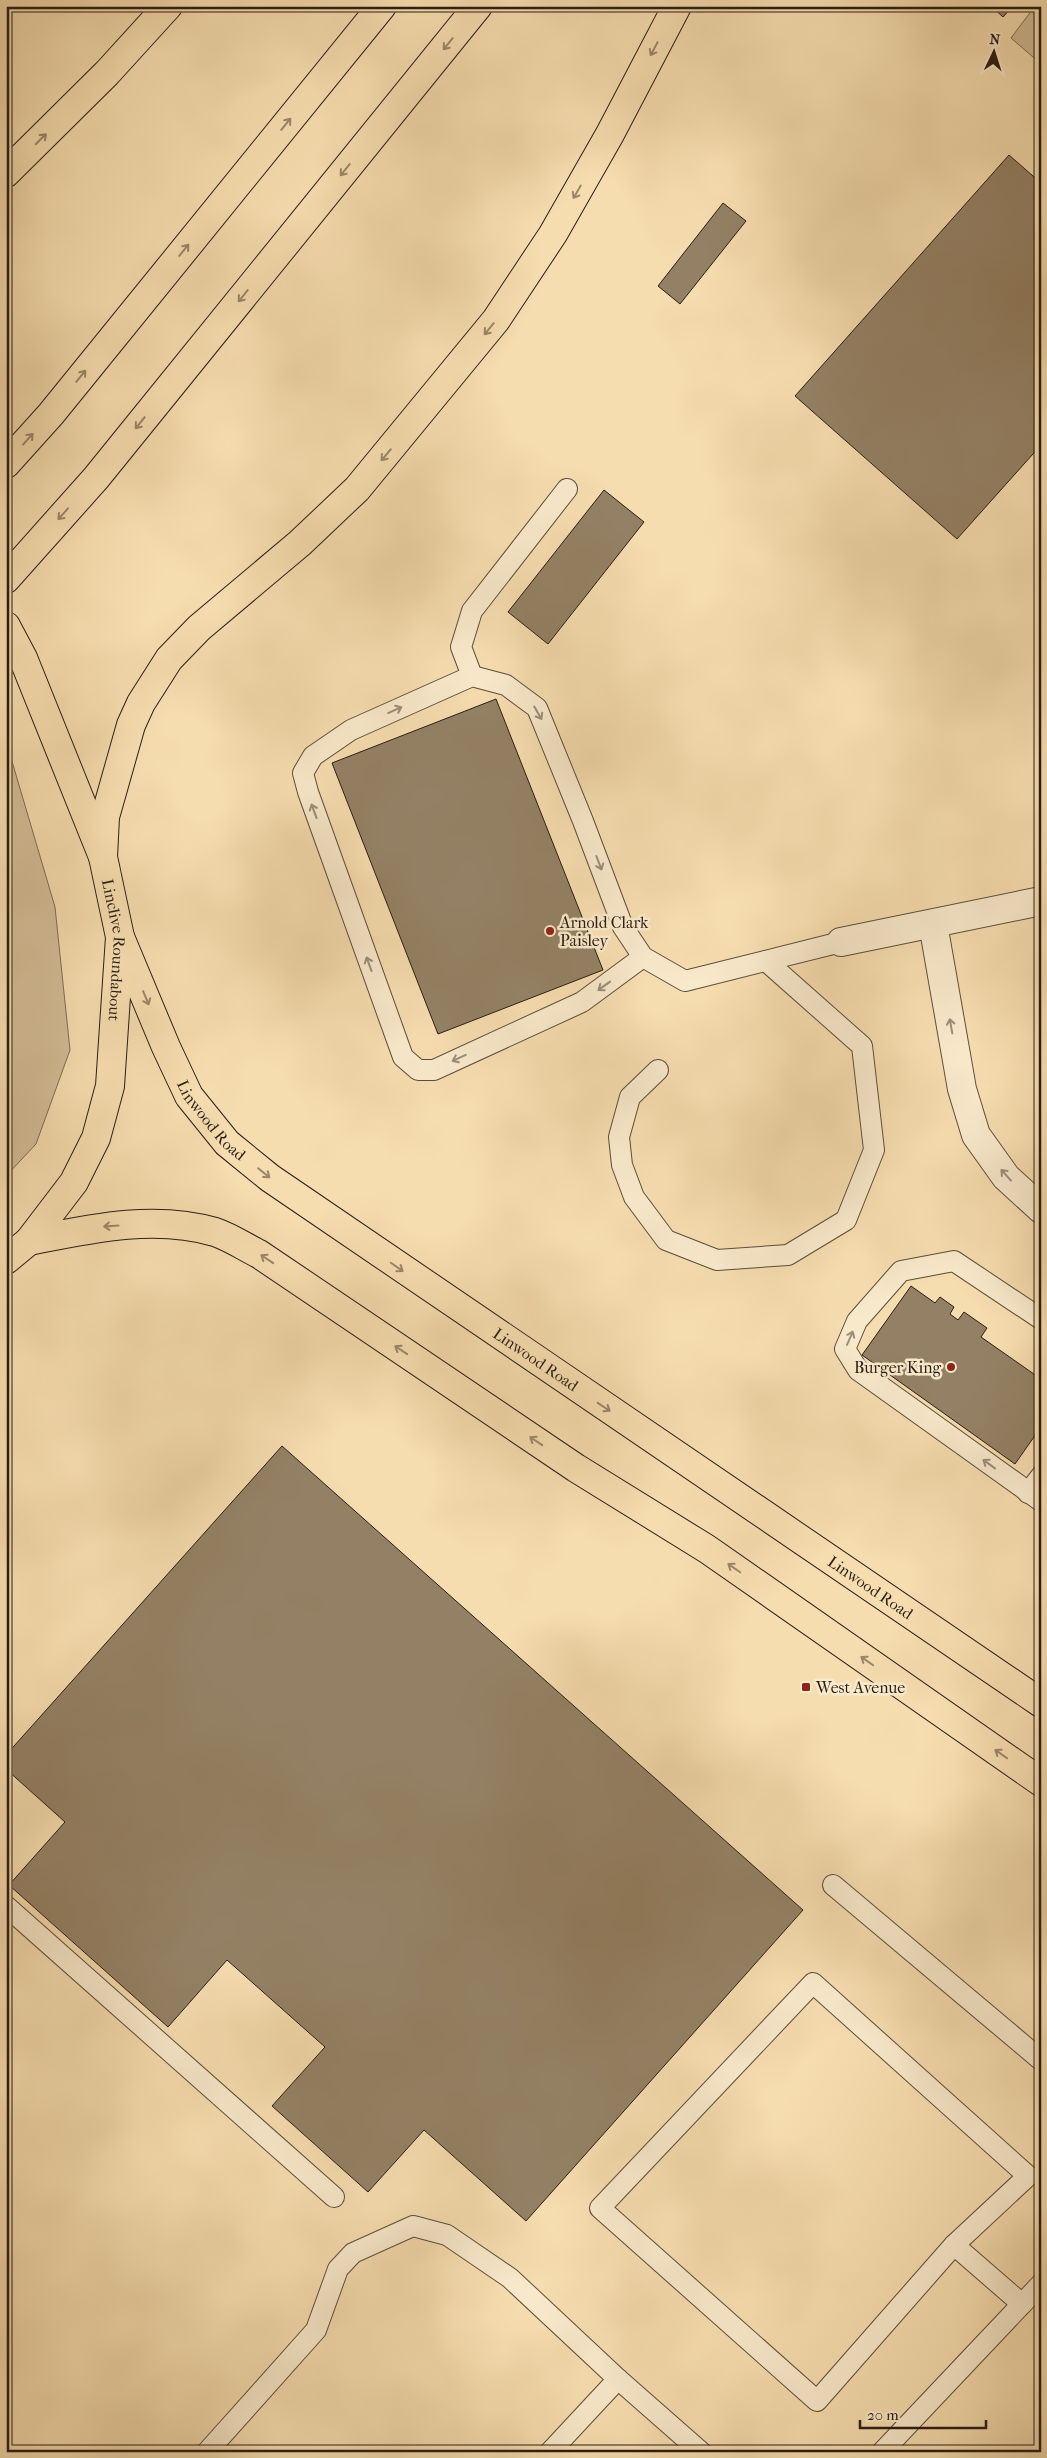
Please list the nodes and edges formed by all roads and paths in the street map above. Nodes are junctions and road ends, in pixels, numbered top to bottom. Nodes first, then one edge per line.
1 (168, 6) edge
2 (382, 6) edge
3 (478, 6) edge
4 (677, 6) edge
5 (6, 173) edge
6 (6, 464) edge
7 (567, 489) dead end
8 (6, 579) edge
9 (6, 626) edge
10 (472, 676) junction
11 (103, 857) junction
12 (1041, 901) edge
13 (933, 924) junction
14 (120, 937) junction
15 (841, 942) joint
16 (643, 957) junction
17 (766, 961) junction
18 (658, 1070) dead end
19 (1041, 1209) edge
20 (29, 1240) junction
21 (6, 1260) edge
22 (1041, 1319) edge
23 (1041, 1476) edge
24 (1034, 1497) edge
25 (1041, 1703) edge
26 (1041, 1782) edge
27 (833, 1886) dead end
28 (6, 1906) edge
29 (1041, 2060) edge
30 (334, 2197) dead end
31 (954, 2245) junction
32 (1041, 2284) edge
33 (1022, 2304) junction
34 (618, 2379) junction
35 (207, 2452) edge
36 (550, 2452) edge
37 (701, 2452) edge
38 (882, 2452) edge

5 -> 1 main road
6 -> 2 main road
3 -> 8 main road
4 -> 11 main road
7 - 10 lane
9 - 11 main road, Linclive Roundabout
10 -> 16 lane
16 -> 10 lane
11 - 14 main road, Linclive Roundabout
12 - 13 street
13 - 15 street
19 -> 13 street
14 - 20 main road, Linclive Roundabout
14 -> 25 main road, Linwood Road
15 - 17 lane
16 - 17 lane
17 - 18 lane
20 - 21 main road, Linclive Roundabout
26 -> 20 main road
24 -> 22 lane
23 - 24 lane
27 - 29 lane
28 - 30 lane
31 - 31 lane
31 - 33 lane
32 - 33 lane
33 - 38 lane
34 - 35 lane
34 - 36 lane
34 - 37 lane

